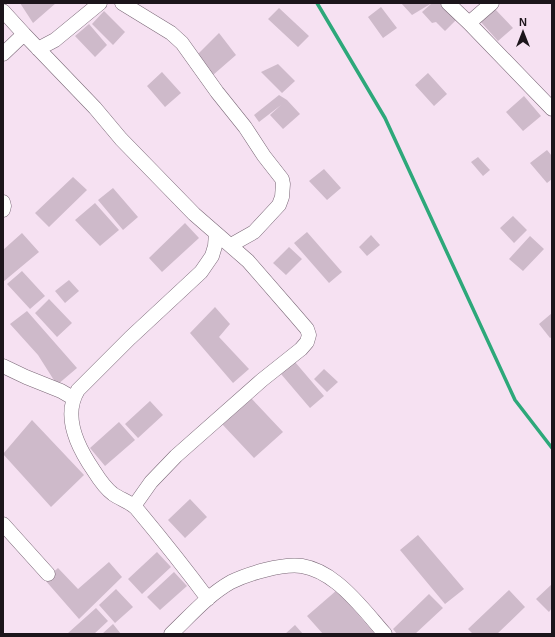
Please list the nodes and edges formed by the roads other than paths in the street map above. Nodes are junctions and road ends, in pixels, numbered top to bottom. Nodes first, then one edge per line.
1 (100, 3) edge
2 (122, 3) edge
3 (448, 3) edge
4 (492, 3) edge
5 (3, 10) edge
6 (469, 23) junction
7 (24, 34) junction
8 (38, 49) junction
9 (3, 54) edge
10 (552, 110) edge
11 (3, 202) edge
12 (3, 210) edge
13 (216, 233) junction
14 (231, 246) junction
15 (3, 366) edge
16 (73, 398) junction
17 (134, 506) junction
18 (3, 524) edge
19 (48, 574) dead end
20 (208, 599) junction
21 (171, 634) edge
22 (385, 634) edge

1 - 8 street
2 - 14 street
3 - 6 street
4 - 6 street
5 - 7 street
6 - 10 street
7 - 8 street
7 - 9 street
8 - 13 street
11 - 12 street
13 - 14 street
13 - 16 street
14 - 17 street
15 - 16 street
16 - 17 street
17 - 20 street
18 - 19 street
20 - 21 street
20 - 22 street

